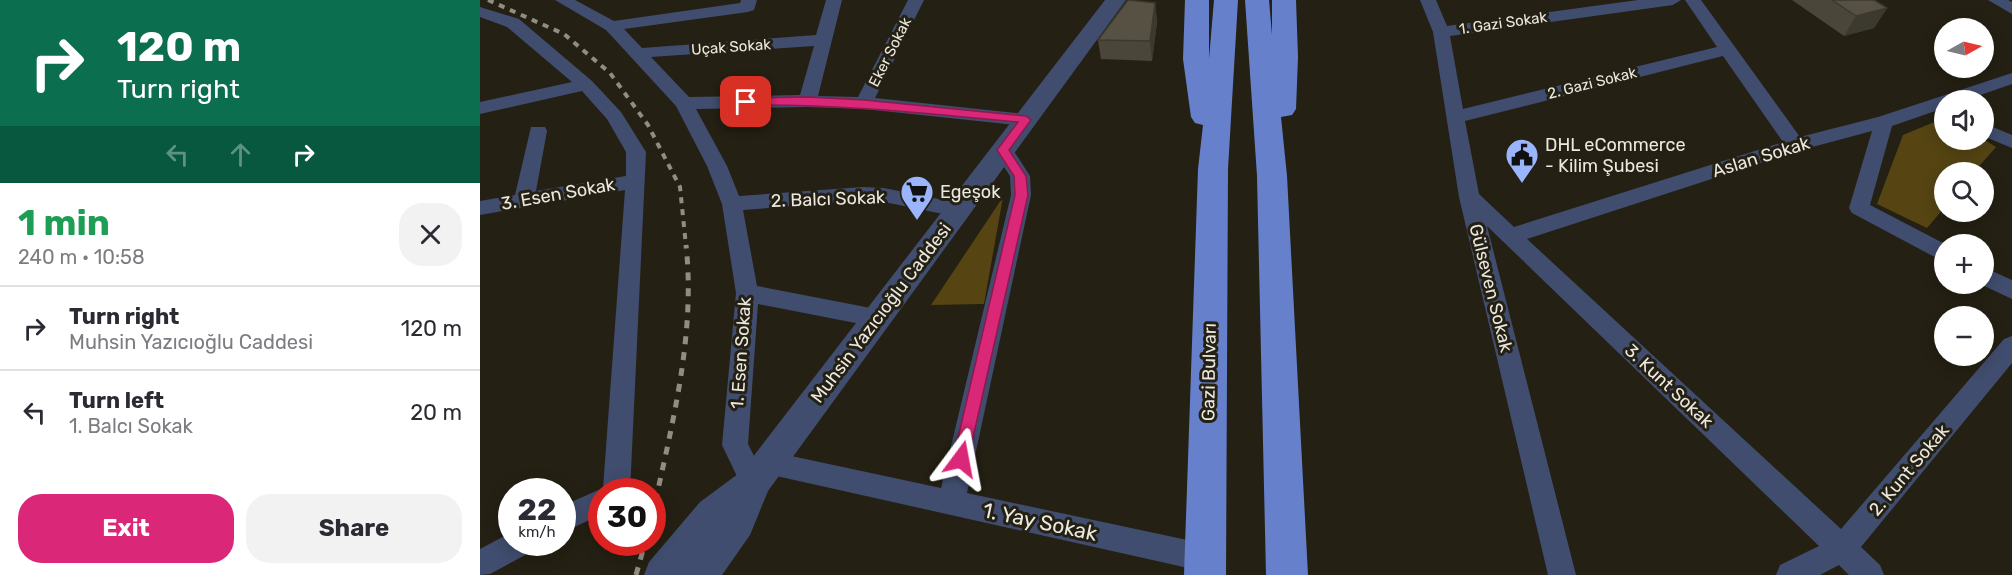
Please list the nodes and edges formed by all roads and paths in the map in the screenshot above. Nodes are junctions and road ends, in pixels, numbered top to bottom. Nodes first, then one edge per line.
1 (563, 0) edge
2 (749, 0) edge
3 (834, 0) edge
4 (916, 0) edge
5 (1116, 0) edge
6 (1197, 0) edge
7 (1226, 0) edge
8 (1284, 0) edge
9 (1428, 0) edge
10 (1673, 0) edge
11 (1693, 0) edge
12 (1996, 0) edge
13 (2012, 9) edge
14 (480, 12) edge
15 (1258, 14) edge
16 (612, 26) junction
17 (1441, 32) junction
18 (823, 40) junction
19 (1729, 49) junction
20 (640, 53) junction
21 (2012, 78) edge
22 (586, 85) junction
23 (1981, 90) edge
24 (808, 101) junction
25 (684, 103) junction
26 (864, 103) junction
27 (480, 108) edge
28 (1934, 108) edge
29 (1456, 117) junction
30 (1026, 120) junction
31 (1884, 122) junction
32 (538, 131) dead end
33 (1994, 134) edge
34 (2012, 142) edge
35 (1795, 145) junction
36 (1003, 150) junction
37 (1213, 169) junction
38 (1272, 176) junction
39 (636, 181) junction
40 (1469, 197) junction
41 (524, 200) junction
42 (732, 204) junction
43 (480, 208) edge
44 (958, 210) junction
45 (1511, 236) junction
46 (1934, 249) edge
47 (1994, 280) edge
48 (2012, 290) edge
49 (747, 293) junction
50 (876, 318) junction
51 (2012, 346) edge
52 (761, 472) junction
53 (617, 478) edge
54 (951, 503) junction
55 (1842, 549) junction
56 (498, 554) edge
57 (480, 564) edge
58 (1205, 566) edge
59 (662, 575) edge
60 (700, 575) edge
61 (1287, 575) edge
62 (1562, 575) edge
63 (1790, 575) edge
64 (1870, 575) edge

1 - 16 street, 1. Esen Sokak
2 - 16 street
3 - 18 street
4 - 26 street, Eker Sokak
5 - 30 street, Muhsin Yazıcıoğlu Caddesi
6 - 37 highway, Gazi Bulvarı
7 - 37 highway, Gazi Bulvarı
8 - 38 highway
9 - 17 street, Gülseven Sokak
10 - 17 street, 1. Gazi Sokak
11 - 19 street
12 - 13 street
14 - 22 street
15 - 38 highway
16 - 20 street, 1. Esen Sokak
17 - 29 street, Gülseven Sokak
18 - 20 street, Uçak Sokak
18 - 24 street
19 - 29 street, 2. Gazi Sokak
19 - 35 street
20 - 25 street, 1. Esen Sokak
21 - 23 street, Aslan Sokak
22 - 27 street
22 - 39 street
24 - 25 street
24 - 26 street
25 - 42 street, 1. Esen Sokak
26 - 30 street
28 - 31 street, Aslan Sokak
29 - 40 street, Gülseven Sokak
30 - 36 street, Muhsin Yazıcıoğlu Caddesi
31 - 35 street, Aslan Sokak
31 - 46 street
32 - 41 street
33 - 34 street
35 - 45 street, Aslan Sokak
36 - 44 street, Muhsin Yazıcıoğlu Caddesi
36 - 54 street
37 - 58 highway, Gazi Bulvarı
38 - 61 highway
39 - 41 street, 3. Esen Sokak
39 - 53 street
40 - 45 street, 3. Kunt Sokak
40 - 62 street, Gülseven Sokak
41 - 43 street, 3. Esen Sokak
42 - 44 street, 2. Balcı Sokak
42 - 49 street, 1. Esen Sokak
44 - 50 street, Muhsin Yazıcıoğlu Caddesi
45 - 55 street, 3. Kunt Sokak
47 - 48 street
49 - 50 street
49 - 52 street, 1. Esen Sokak
50 - 52 street, Muhsin Yazıcıoğlu Caddesi
51 - 55 street, 2. Kunt Sokak
52 - 54 street, 1. Yay Sokak
52 - 59 street, Muhsin Yazıcıoğlu Caddesi
52 - 60 street, Muhsin Yazıcıoğlu Caddesi
54 - 58 street, 1. Yay Sokak
55 - 63 street, 2. Kunt Sokak
55 - 64 street, 3. Kunt Sokak
56 - 57 street

